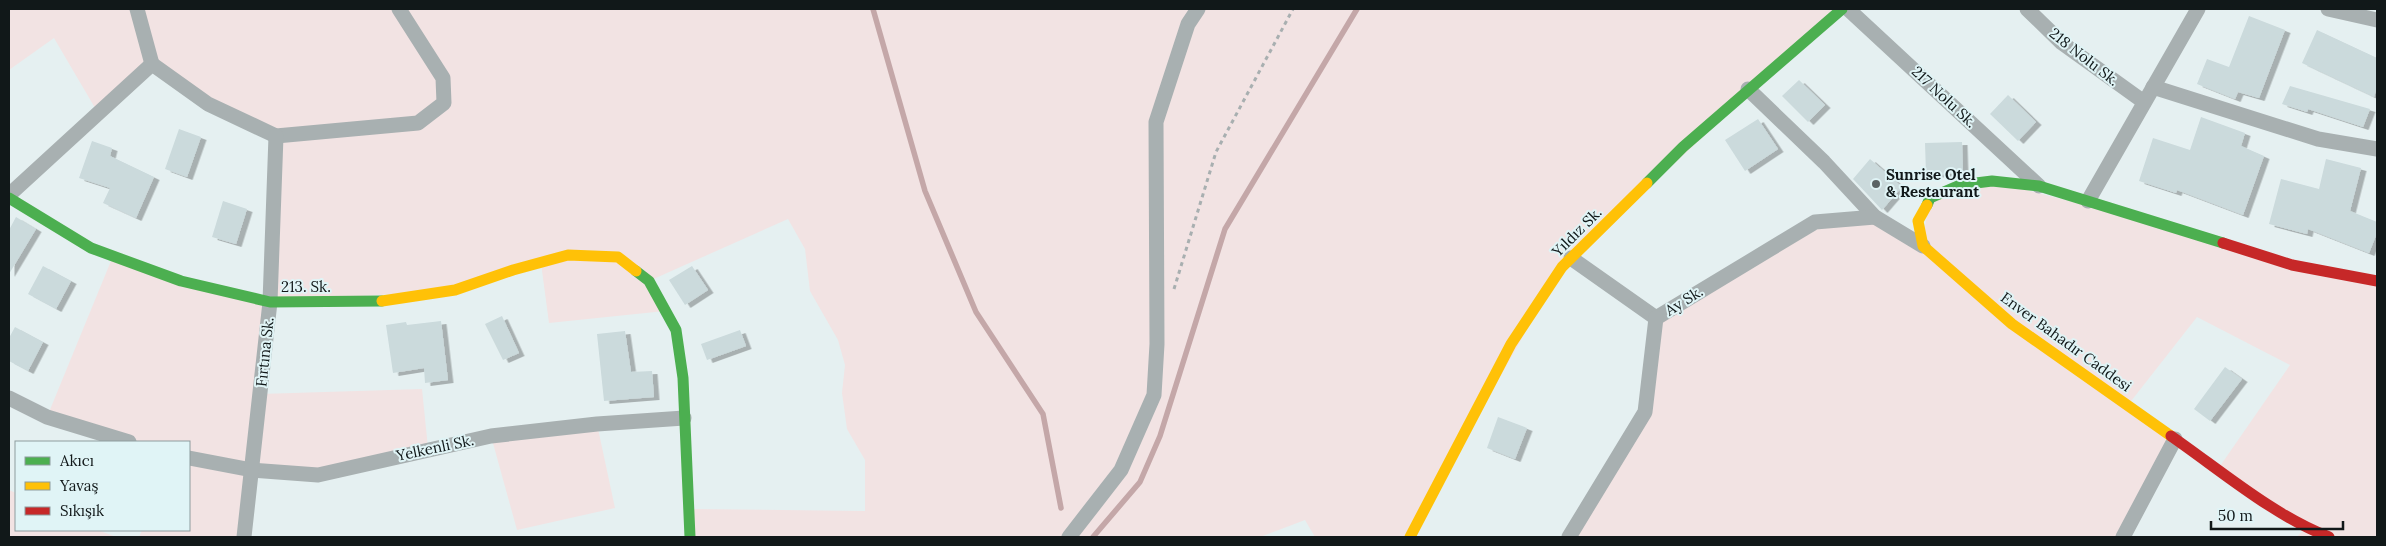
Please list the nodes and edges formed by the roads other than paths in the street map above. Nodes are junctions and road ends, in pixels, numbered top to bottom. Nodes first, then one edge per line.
1 (137, 9) edge
2 (400, 9) edge
3 (1198, 9) edge
4 (1842, 9) edge
5 (1848, 9) edge
6 (2027, 9) edge
7 (2198, 9) edge
8 (2328, 9) edge
9 (2377, 20) edge
10 (152, 64) junction
11 (2153, 87) junction
12 (1748, 89) junction
13 (2144, 102) junction
14 (276, 136) junction
15 (2377, 149) edge
16 (2039, 186) junction
17 (9, 196) edge
18 (2088, 201) junction
19 (1875, 217) junction
20 (1923, 246) junction
21 (1571, 258) junction
22 (2377, 281) edge
23 (270, 302) junction
24 (1656, 318) junction
25 (9, 398) edge
26 (684, 418) junction
27 (2175, 439) junction
28 (126, 441) edge
29 (190, 458) edge
30 (252, 470) junction
31 (2301, 533) edge
32 (244, 537) edge
33 (690, 537) edge
34 (1069, 537) edge
35 (1410, 537) edge
36 (1569, 537) edge
37 (2122, 537) edge
38 (2329, 537) edge

1 - 10 street
2 - 14 street
3 - 34 street
4 - 12 street, Yıldız Sk.
5 - 16 street, 217 Nolu Sk.
6 - 13 street, 218 Nolu Sk.
7 - 11 street
8 - 9 street
10 - 14 street
10 - 17 street
11 - 13 street
11 - 15 street
12 - 19 street
12 - 21 street, Yıldız Sk.
13 - 18 street
14 - 23 street, Fırtına Sk.
16 - 18 street
16 - 20 street
17 - 23 street, 213. Sk.
18 - 22 street
19 - 20 street
19 - 24 street, Ay Sk.
20 - 27 street, Enver Bahadır Caddesi
21 - 24 street
21 - 35 street, Yıldız Sk.
23 - 26 street, 213. Sk.
23 - 30 street, Fırtına Sk.
24 - 36 street, Ay Sk.
25 - 28 street
26 - 30 street, Yelkenli Sk.
26 - 33 street
27 - 31 street, Enver Bahadır Caddesi
27 - 37 street
29 - 30 street, Yelkenli Sk.
30 - 32 street, Fırtına Sk.
31 - 38 street, Enver Bahadır Caddesi

